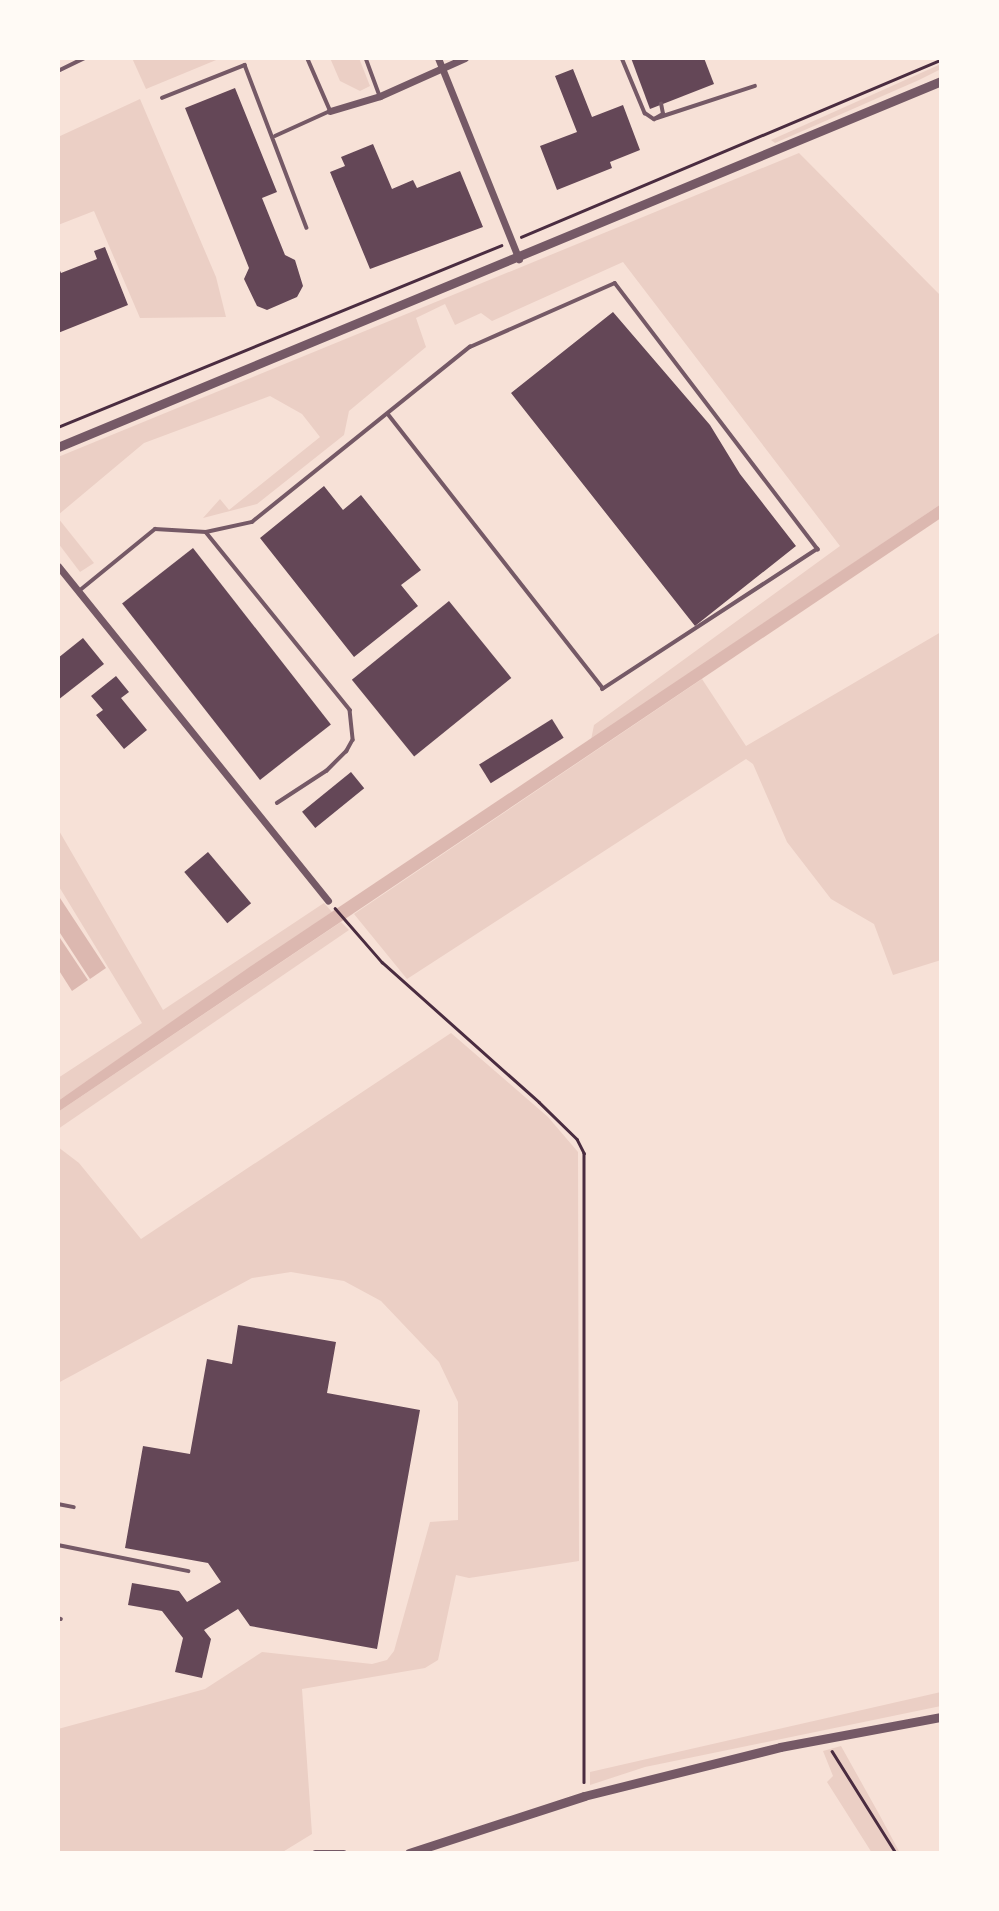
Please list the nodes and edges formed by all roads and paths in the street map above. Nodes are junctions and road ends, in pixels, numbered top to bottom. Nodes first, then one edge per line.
1 (85, 58) edge
2 (307, 58) edge
3 (366, 58) edge
4 (438, 58) edge
5 (466, 58) edge
6 (622, 58) edge
7 (941, 60) edge
8 (442, 67) junction
9 (58, 71) edge
10 (941, 82) edge
11 (755, 86) dead end
12 (380, 96) junction
13 (162, 98) dead end
14 (661, 104) dead end
15 (330, 111) junction
16 (654, 118) junction
17 (275, 136) junction
18 (307, 228) dead end
19 (525, 235) dead end
20 (496, 247) dead end
21 (519, 259) junction
22 (388, 415) junction
23 (58, 427) edge
24 (58, 447) edge
25 (206, 532) junction
26 (58, 566) edge
27 (79, 591) junction
28 (278, 803) dead end
29 (328, 901) joint
30 (58, 1504) edge
31 (74, 1507) dead end
32 (58, 1545) edge
33 (188, 1571) dead end
34 (941, 1717) edge
35 (824, 1740) junction
36 (584, 1796) junction
37 (434, 1845) junction
38 (314, 1853) edge
39 (343, 1853) edge
40 (410, 1853) edge
41 (425, 1853) edge
42 (895, 1853) edge

1 - 9 lane
2 - 15 lane
3 - 12 lane
4 - 8 street
5 - 8 street
6 - 16 lane
7 - 19 path
8 - 12 street
8 - 21 street
10 - 21 street
11 - 16 lane
12 - 15 street
13 - 17 lane
14 - 16 lane
15 - 17 lane
17 - 18 lane
20 - 23 path
21 - 24 street
22 - 22 lane
22 - 25 lane
25 - 27 lane
25 - 28 lane
26 - 27 street
27 - 29 street
29 - 36 path
30 - 31 lane
32 - 33 lane
34 - 35 street
35 - 36 street
35 - 42 path
36 - 37 street
37 - 40 street
37 - 41 street
38 - 39 street

